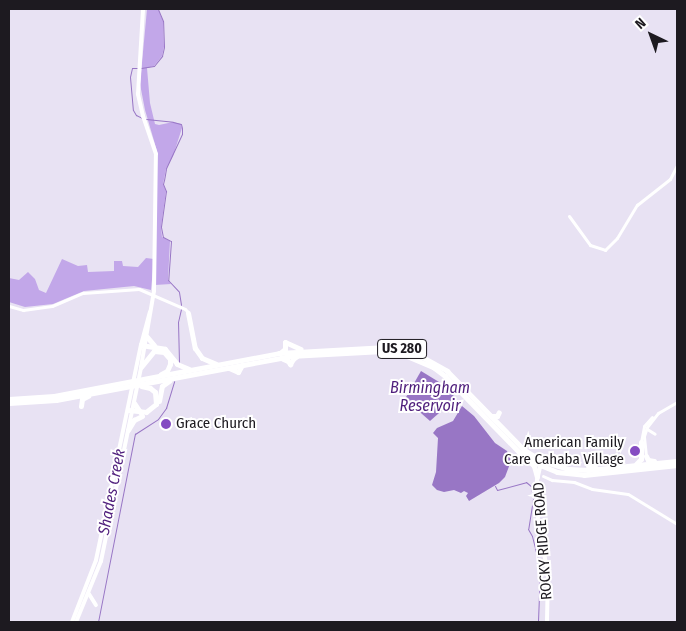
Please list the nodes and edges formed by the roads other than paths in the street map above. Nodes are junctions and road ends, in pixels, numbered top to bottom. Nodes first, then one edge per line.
1 (143, 9) edge
2 (677, 165) edge
3 (569, 216) dead end
4 (147, 291) junction
5 (154, 294) junction
6 (152, 301) junction
7 (9, 306) edge
8 (150, 312) junction
9 (188, 313) joint
10 (147, 336) junction
11 (144, 345) junction
12 (156, 348) junction
13 (303, 350) junction
14 (289, 352) junction
15 (279, 353) junction
16 (250, 364) junction
17 (226, 366) junction
18 (142, 367) junction
19 (192, 370) junction
20 (180, 376) junction
21 (445, 376) junction
22 (154, 377) junction
23 (144, 383) junction
24 (125, 386) junction
25 (158, 392) junction
26 (97, 393) junction
27 (9, 399) edge
28 (65, 399) junction
29 (677, 402) edge
30 (9, 403) edge
31 (134, 403) junction
32 (672, 406) junction
33 (130, 412) junction
34 (141, 414) junction
35 (489, 416) junction
36 (647, 427) junction
37 (128, 430) junction
38 (655, 434) dead end
39 (635, 437) dead end
40 (508, 441) junction
41 (641, 442) junction
42 (517, 443) junction
43 (646, 456) junction
44 (677, 461) edge
45 (664, 462) junction
46 (541, 463) junction
47 (677, 465) edge
48 (631, 466) junction
49 (646, 466) junction
50 (550, 469) junction
51 (602, 469) junction
52 (579, 470) junction
53 (540, 476) junction
54 (677, 524) edge
55 (89, 594) junction
56 (82, 612) junction
57 (72, 622) edge
58 (76, 622) edge
59 (547, 622) edge

1 - 5 main road
2 - 3 street
4 - 5 street
4 - 6 street
4 - 7 street
5 - 6 main road
5 - 9 street
6 - 8 main road
8 - 10 main road
8 - 11 main road
9 - 17 highway
10 - 11 main road
10 - 12 highway
11 - 12 highway
11 - 18 main road
11 - 33 main road
12 - 18 highway
12 - 19 highway
12 - 22 highway
13 - 14 highway, US 280
13 - 15 highway
13 - 35 highway, US 280
14 - 15 highway, US 280
14 - 16 highway
15 - 17 highway, US 280
16 - 17 highway, US 280
16 - 21 highway, US 280
17 - 19 highway, US 280
17 - 20 highway, US 280
18 - 31 main road
19 - 22 highway, US 280
20 - 23 highway, US 280
20 - 25 highway
21 - 35 highway
21 - 40 highway, US 280
22 - 23 highway, US 280
23 - 24 highway
23 - 24 highway, US 280
23 - 25 highway
24 - 26 highway
24 - 27 highway, US 280
25 - 34 highway
26 - 28 highway
26 - 28 highway
28 - 30 highway
29 - 32 street
31 - 33 main road
31 - 34 highway
32 - 36 street
32 - 41 street
33 - 34 highway
33 - 37 main road
33 - 57 main road
34 - 37 highway
35 - 42 highway, US 280
35 - 42 highway
36 - 38 street
36 - 43 street
37 - 55 main road
39 - 41 street
40 - 46 highway, US 280
40 - 53 highway
41 - 48 highway
41 - 49 street
42 - 46 highway, US 280
43 - 45 highway
43 - 49 street
44 - 45 highway, US 280
45 - 49 highway, US 280
46 - 50 highway, US 280
46 - 52 highway, US 280
46 - 53 main road, ROCKY RIDGE ROAD
47 - 49 highway, US 280
48 - 49 highway, US 280
48 - 51 highway, US 280
49 - 50 highway, US 280
50 - 53 highway
51 - 52 highway, US 280
51 - 52 highway
53 - 54 street
53 - 59 main road, ROCKY RIDGE ROAD
55 - 56 main road
55 - 56 main road
56 - 58 main road

